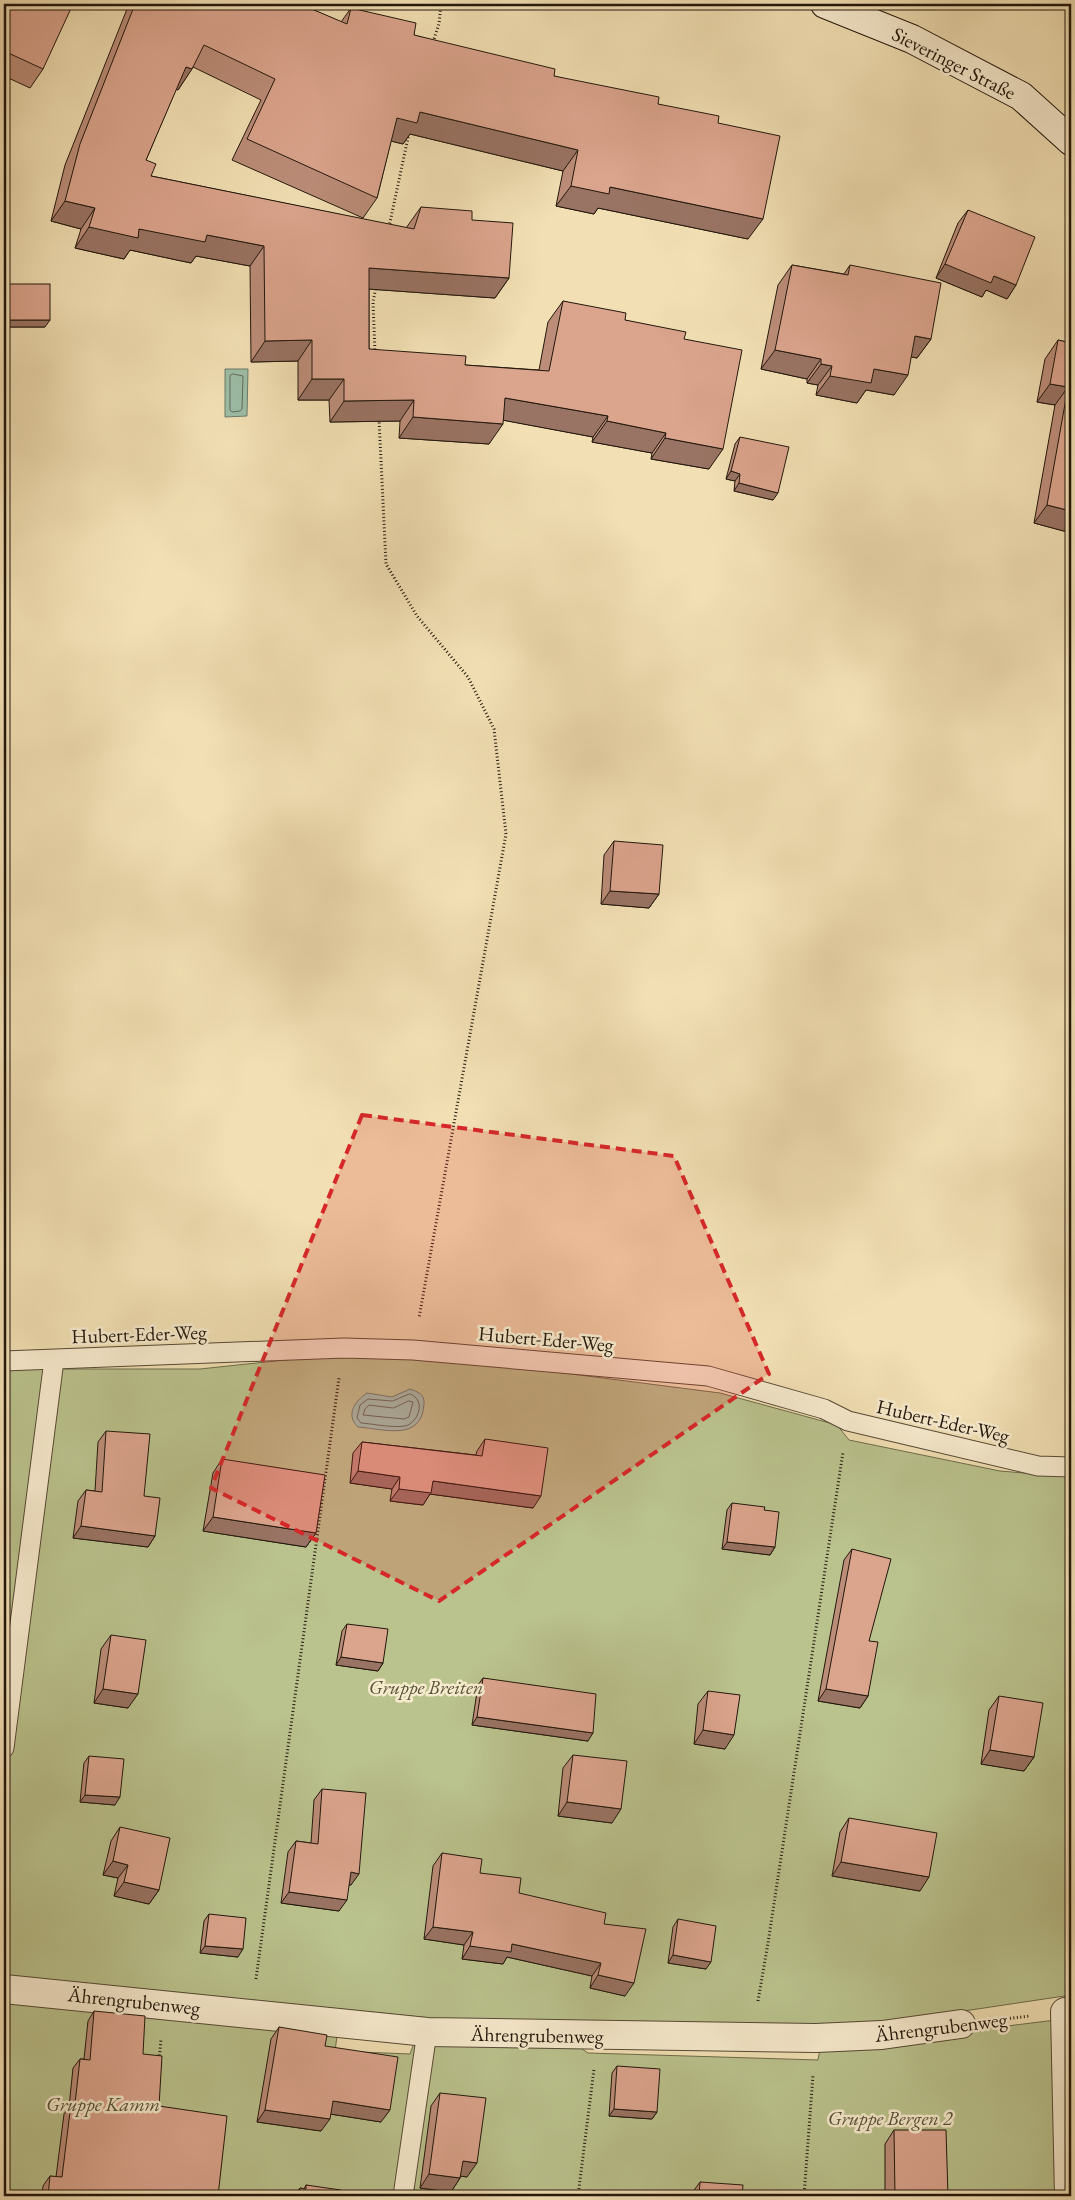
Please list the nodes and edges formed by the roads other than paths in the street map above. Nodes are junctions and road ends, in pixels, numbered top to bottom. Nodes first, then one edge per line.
1 (825, 4) edge
2 (1071, 141) edge
3 (54, 1360) junction
4 (4, 1362) edge
5 (1071, 1467) edge
6 (4, 1748) edge
7 (4, 1989) edge
8 (1064, 2012) road end
9 (961, 2024) road end
10 (427, 2032) junction
11 (403, 2196) edge
12 (1069, 2196) edge

1 - 2 street, Sieveringer Straße
3 - 4 lane, Hubert-Eder-Weg
3 - 5 lane, Hubert-Eder-Weg
3 - 6 lane
7 - 10 street, Ährengrubenweg
8 - 12 street
9 - 10 street, Ährengrubenweg
10 - 11 lane

